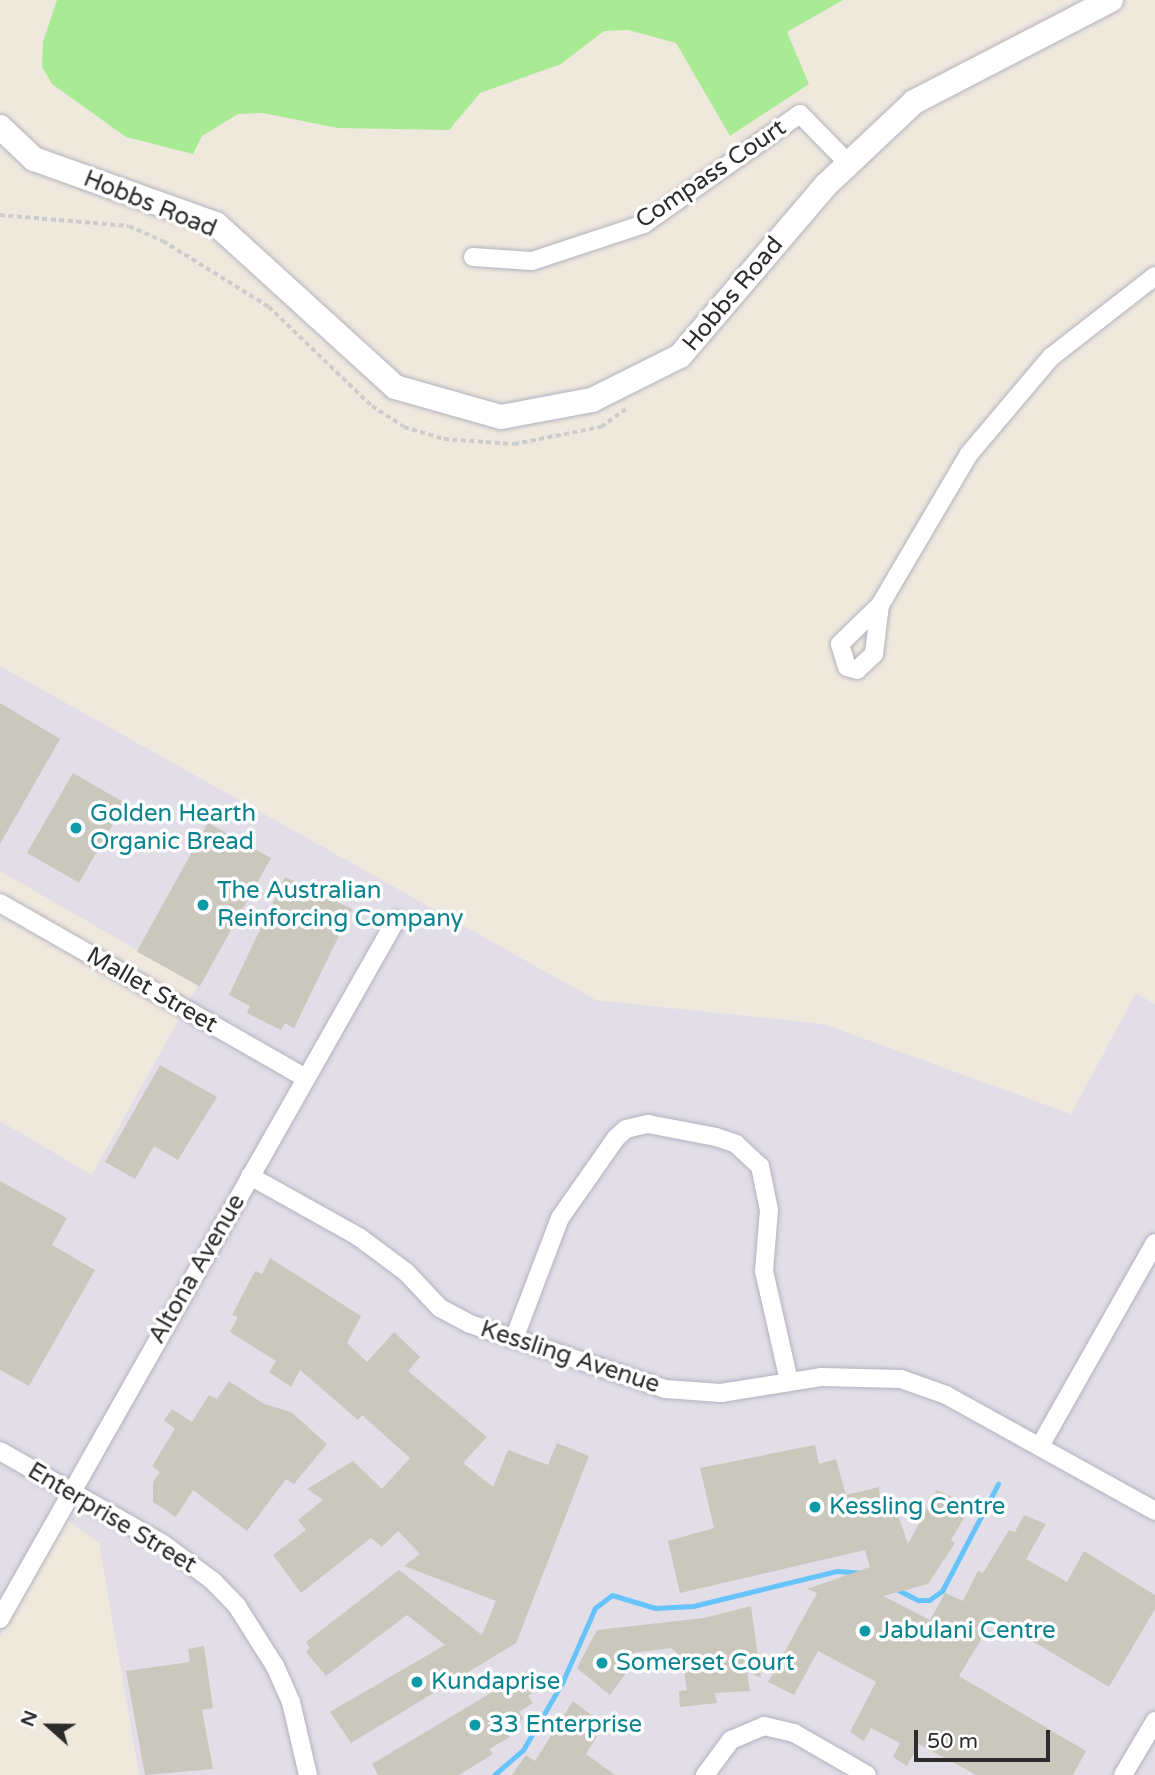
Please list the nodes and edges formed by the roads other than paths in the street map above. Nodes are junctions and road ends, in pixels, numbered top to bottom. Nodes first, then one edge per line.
1 (1111, 0) edge
2 (0, 127) edge
3 (848, 163) junction
4 (473, 257) dead end
5 (1155, 276) edge
6 (880, 605) dead end
7 (0, 903) edge
8 (396, 920) dead end
9 (304, 1076) junction
10 (250, 1175) junction
11 (1155, 1243) edge
12 (514, 1339) junction
13 (789, 1381) junction
14 (1040, 1446) junction
15 (0, 1451) edge
16 (70, 1490) junction
17 (1155, 1511) edge
18 (0, 1619) edge
19 (1155, 1721) edge
20 (309, 1775) edge
21 (705, 1775) edge
22 (867, 1775) edge
23 (1124, 1775) edge

1 - 3 street, Hobbs Road
2 - 3 street, Hobbs Road
3 - 4 street, Compass Court
5 - 6 street
7 - 9 street, Mallet Street
8 - 9 street, Altona Avenue
9 - 10 street, Altona Avenue
10 - 12 street, Kessling Avenue
10 - 16 street, Altona Avenue
11 - 14 street
12 - 13 street, Kessling Avenue
12 - 13 street
13 - 14 street, Kessling Avenue
14 - 17 street, Kessling Avenue
15 - 16 street, Enterprise Street
16 - 18 street, Altona Avenue
16 - 20 street, Enterprise Street
19 - 23 street
21 - 22 street

